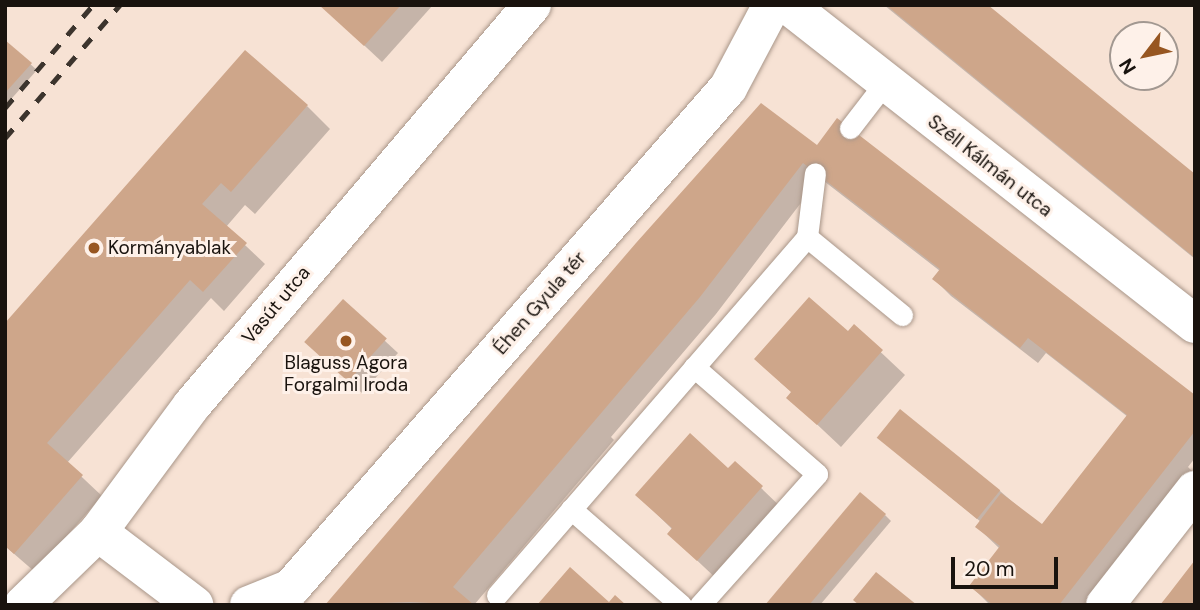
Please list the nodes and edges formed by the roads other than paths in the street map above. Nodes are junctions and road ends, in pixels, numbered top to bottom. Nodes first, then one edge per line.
1 (532, 5) edge
2 (772, 5) edge
3 (788, 5) edge
4 (884, 84) junction
5 (850, 128) dead end
6 (815, 173) dead end
7 (807, 237) junction
8 (902, 315) dead end
9 (1195, 324) edge
10 (694, 367) junction
11 (1195, 490) edge
12 (571, 509) junction
13 (98, 532) junction
14 (497, 595) dead end
15 (289, 596) edge
16 (23, 605) edge
17 (194, 605) edge
18 (249, 605) edge
19 (681, 605) edge
20 (700, 605) edge
21 (1105, 605) edge

1 - 13 street, Vasút utca
2 - 15 street, Éhen Gyula tér
3 - 4 street, Széll Kálmán utca
4 - 5 lane
4 - 9 street, Széll Kálmán utca
6 - 7 lane
7 - 8 lane
7 - 10 lane
10 - 12 lane
10 - 20 lane
11 - 21 street
12 - 14 lane
12 - 19 lane
13 - 16 street, Vasút utca
13 - 17 street
15 - 18 street, Éhen Gyula tér

